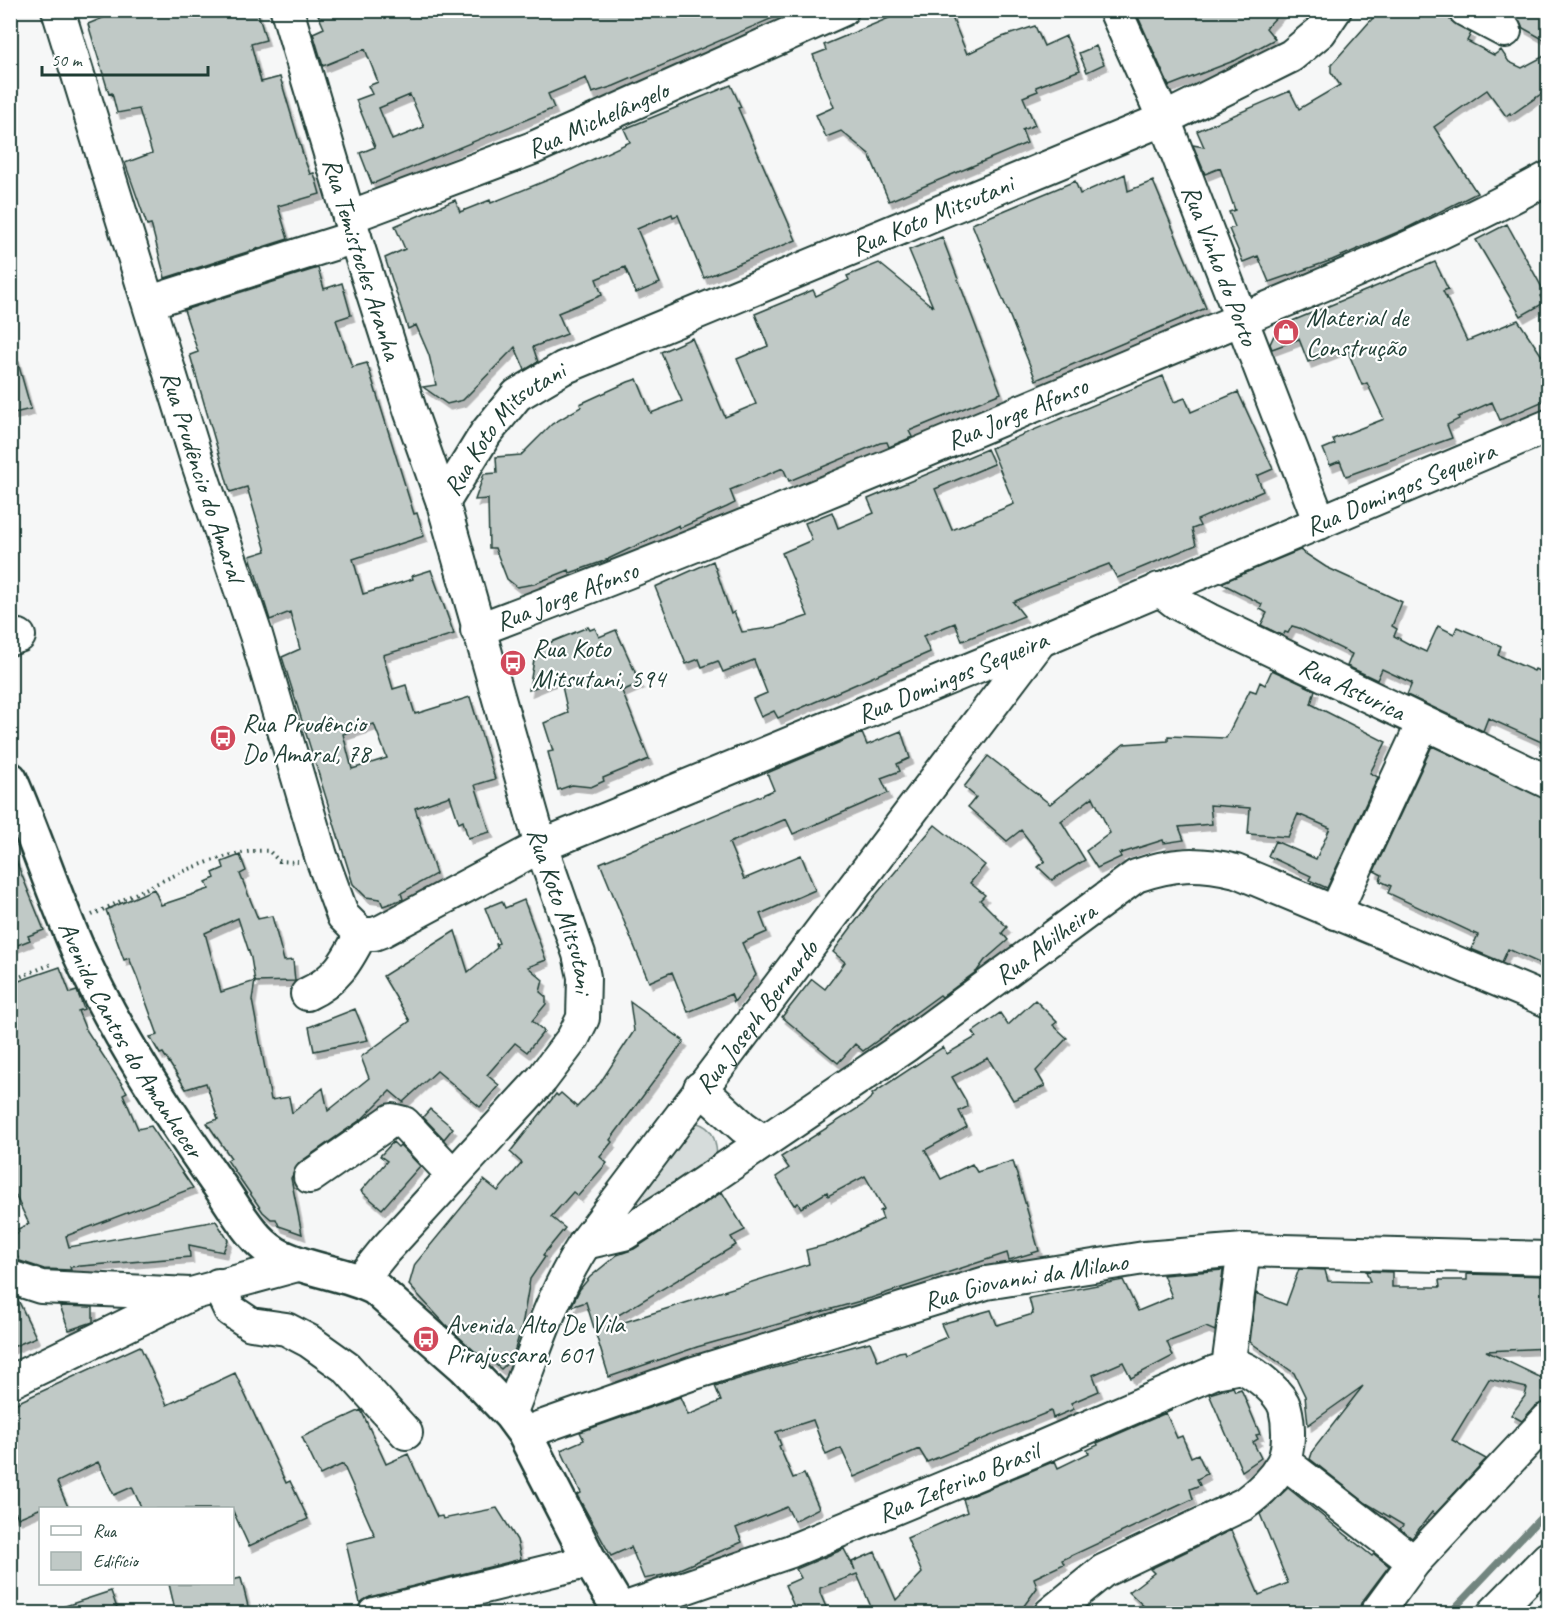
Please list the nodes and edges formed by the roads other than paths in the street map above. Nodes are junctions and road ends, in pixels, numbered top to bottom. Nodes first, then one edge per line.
1 (58, 10) edge
2 (287, 10) edge
3 (842, 10) edge
4 (1115, 10) edge
5 (1335, 10) edge
6 (1465, 10) edge
7 (1505, 31) dead end
8 (1164, 119) junction
9 (1548, 178) edge
10 (352, 227) junction
11 (150, 302) junction
12 (1240, 319) junction
13 (1548, 426) edge
14 (443, 503) junction
15 (1320, 523) junction
16 (1159, 589) junction
17 (477, 630) junction
18 (1041, 640) junction
19 (1423, 723) junction
20 (10, 779) edge
21 (1548, 782) edge
22 (541, 846) junction
23 (1335, 913) junction
24 (361, 934) junction
25 (307, 994) dead end
26 (1548, 1001) edge
27 (700, 1088) junction
28 (763, 1141) junction
29 (453, 1175) junction
30 (310, 1177) dead end
31 (585, 1243) junction
32 (1244, 1250) junction
33 (1548, 1258) edge
34 (301, 1264) junction
35 (14, 1272) edge
36 (360, 1281) junction
37 (204, 1290) junction
38 (1228, 1367) junction
39 (10, 1382) edge
40 (1548, 1419) edge
41 (517, 1424) junction
42 (406, 1433) dead end
43 (1284, 1462) junction
44 (1548, 1558) edge
45 (590, 1561) junction
46 (1414, 1562) junction
47 (621, 1612) edge
48 (374, 1614) edge
49 (1050, 1614) edge
50 (1376, 1614) edge
51 (1493, 1614) edge

1 - 11 street, Rua Prudêncio do Amaral
2 - 10 street, Rua Temistocles Aranha
3 - 10 street, Rua Michelângelo
4 - 8 street, Rua Vinho do Porto
5 - 8 street, Rua Koto Mitsutani
6 - 7 street
8 - 12 street, Rua Vinho do Porto
8 - 14 street, Rua Koto Mitsutani
9 - 12 street, Rua Jorge Afonso
10 - 11 street, Rua Michelângelo
10 - 14 street, Rua Temistocles Aranha
11 - 24 street, Rua Prudêncio do Amaral
12 - 15 street, Rua Vinho do Porto
12 - 17 street, Rua Jorge Afonso
13 - 15 street, Rua Domingos Sequeira
14 - 17 street, Rua Koto Mitsutani
15 - 16 street, Rua Domingos Sequeira
16 - 18 street, Rua Domingos Sequeira
16 - 19 street, Rua Asturica
17 - 22 street, Rua Koto Mitsutani
18 - 22 street, Rua Domingos Sequeira
18 - 27 street, Rua Joseph Bernardo
19 - 21 street, Rua Asturica
19 - 23 street
20 - 34 main road, Avenida Cantos do Amanhecer
22 - 24 street, Rua Domingos Sequeira
22 - 29 street, Rua Koto Mitsutani
23 - 26 street, Rua Abilheira
23 - 28 street, Rua Abilheira
24 - 25 street
27 - 28 street
27 - 31 street, Rua Joseph Bernardo
28 - 31 street, Rua Abilheira
29 - 30 street
29 - 36 street, Rua Koto Mitsutani
31 - 41 street, Rua Joseph Bernardo
32 - 33 street, Rua Giovanni da Milano
32 - 38 street
32 - 41 street, Rua Giovanni da Milano
34 - 36 main road, Avenida Cantos do Amanhecer
34 - 37 street
35 - 37 street
36 - 41 main road, Avenida Cantos do Amanhecer
37 - 39 street
37 - 42 street
38 - 43 street
38 - 47 street, Rua Zeferino Brasil
40 - 46 street
41 - 45 main road, Avenida Cantos do Amanhecer
43 - 46 street
43 - 49 street
44 - 51 street
45 - 47 main road, Avenida Cantos do Amanhecer
45 - 48 street
46 - 50 street

